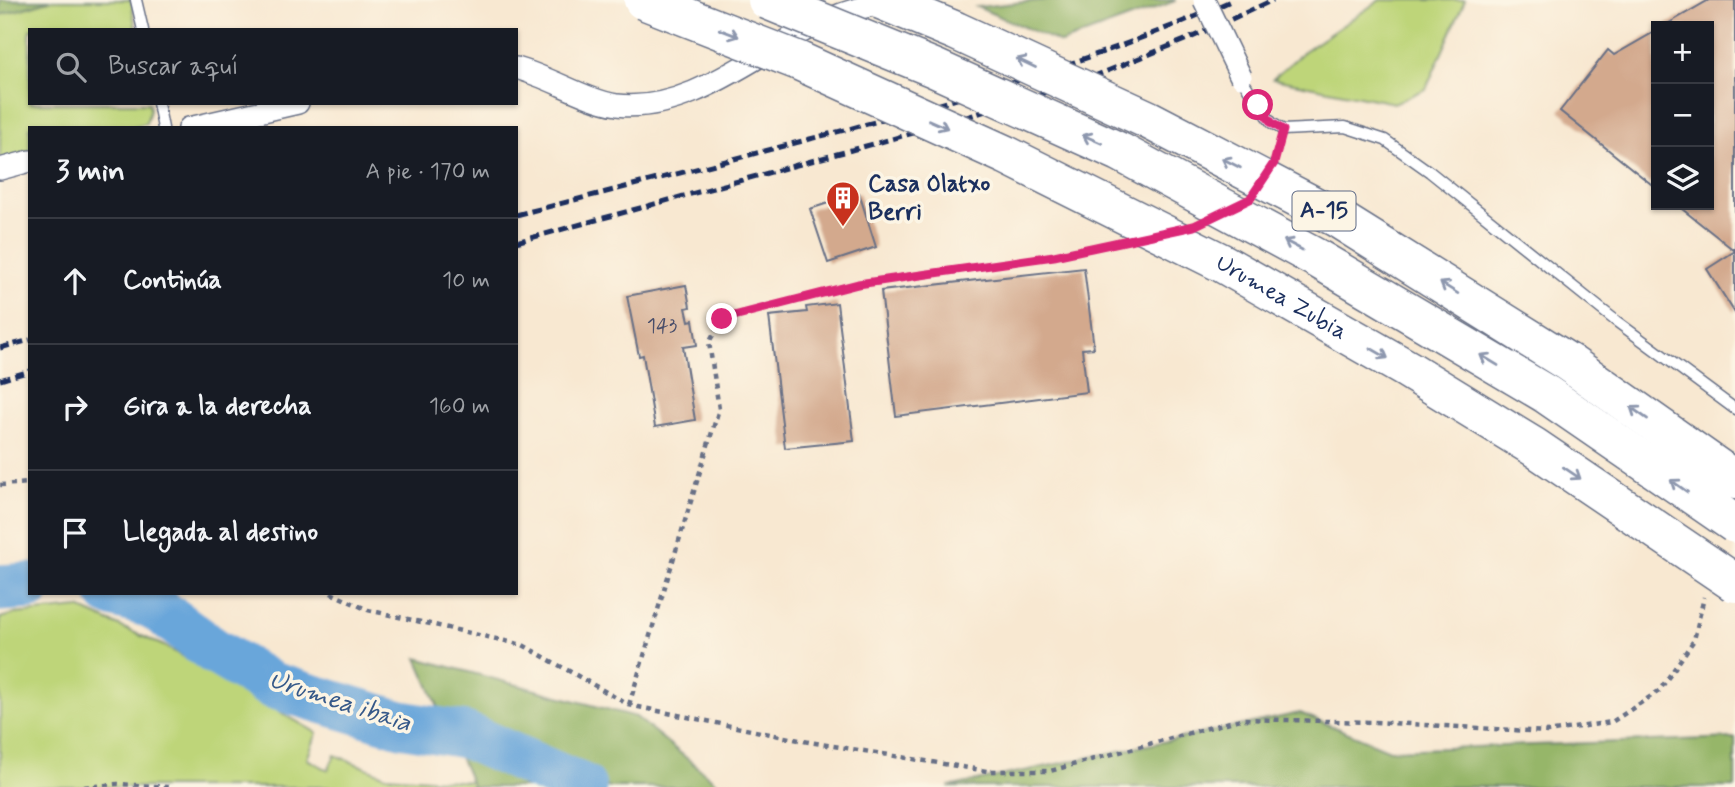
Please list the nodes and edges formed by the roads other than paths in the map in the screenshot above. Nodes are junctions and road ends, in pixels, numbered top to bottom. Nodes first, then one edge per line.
1 (136, 0) edge
2 (643, 0) edge
3 (767, 0) edge
4 (881, 0) edge
5 (904, 0) edge
6 (1204, 0) edge
7 (143, 28) edge
8 (518, 69) edge
9 (1241, 76) joint
10 (158, 105) edge
11 (289, 105) edge
12 (163, 126) edge
13 (198, 126) edge
14 (28, 162) edge
15 (0, 169) edge
16 (1735, 409) edge
17 (1735, 480) edge
18 (1735, 524) edge
19 (1720, 585) edge

1 - 7 lane
2 -> 19 highway, Urumea Zubia, bridge
18 -> 3 highway, Urumea Zubia, bridge
17 -> 4 highway, A-15, bridge
5 - 8 street
6 - 9 street, bridge
9 - 16 lane
10 - 12 lane
11 - 13 street
14 - 15 street

